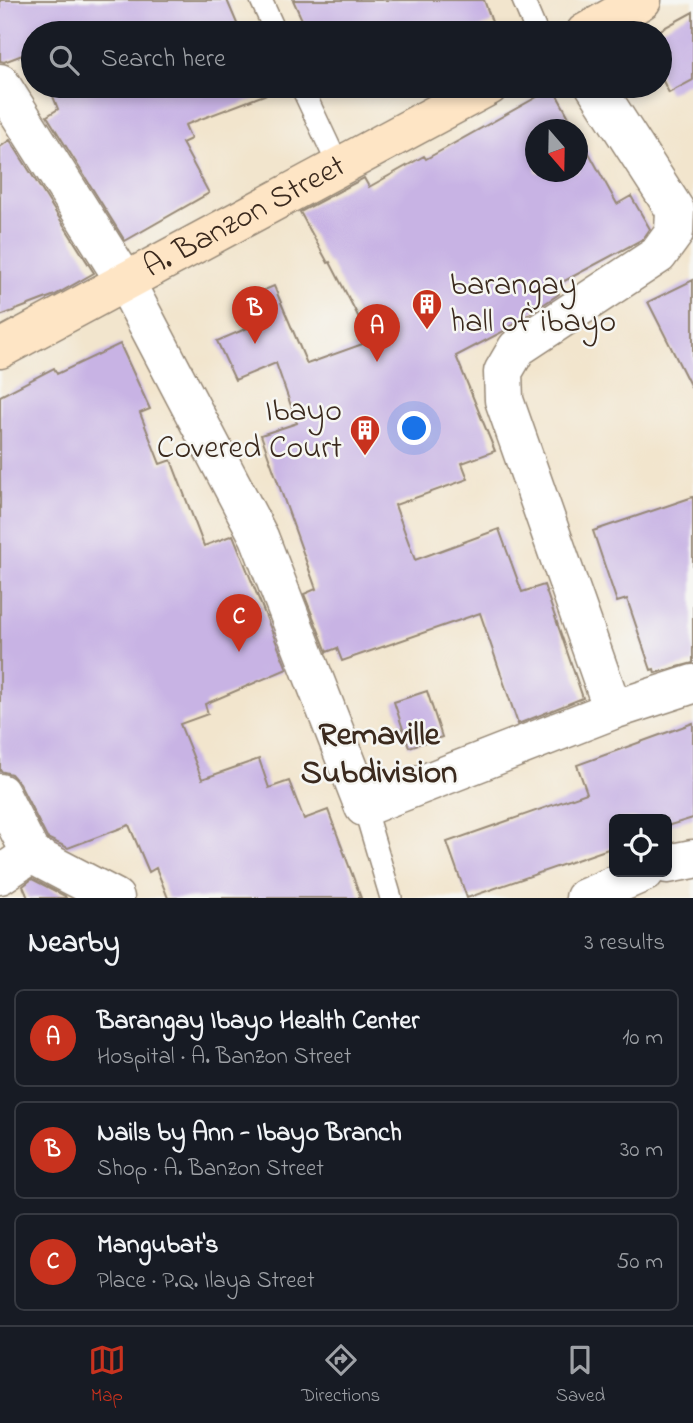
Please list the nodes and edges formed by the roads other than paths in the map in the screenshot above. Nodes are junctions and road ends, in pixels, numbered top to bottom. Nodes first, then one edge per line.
1 (261, 0) edge
2 (523, 0) edge
3 (642, 0) edge
4 (271, 21) edge
5 (532, 21) edge
6 (606, 21) edge
7 (0, 83) edge
8 (307, 98) edge
9 (467, 98) edge
10 (603, 98) edge
11 (339, 167) junction
12 (125, 281) junction
13 (0, 349) edge
14 (693, 684) edge
15 (614, 710) junction
16 (0, 793) edge
17 (364, 807) junction
18 (31, 854) junction
19 (693, 859) edge
20 (672, 863) edge
21 (0, 875) edge
22 (633, 877) edge
23 (115, 898) edge
24 (391, 898) edge
25 (585, 898) edge

1 - 4 lane
2 - 5 lane
3 - 6 main road
7 - 12 street
8 - 11 lane
9 - 11 main road, A. Banzon Street
10 - 15 street
11 - 12 main road, A. Banzon Street
12 - 13 main road, A. Banzon Street
12 - 17 street
14 - 15 street
15 - 17 street
16 - 18 street
17 - 24 lane
18 - 21 street
18 - 23 street
19 - 20 street
22 - 25 street

